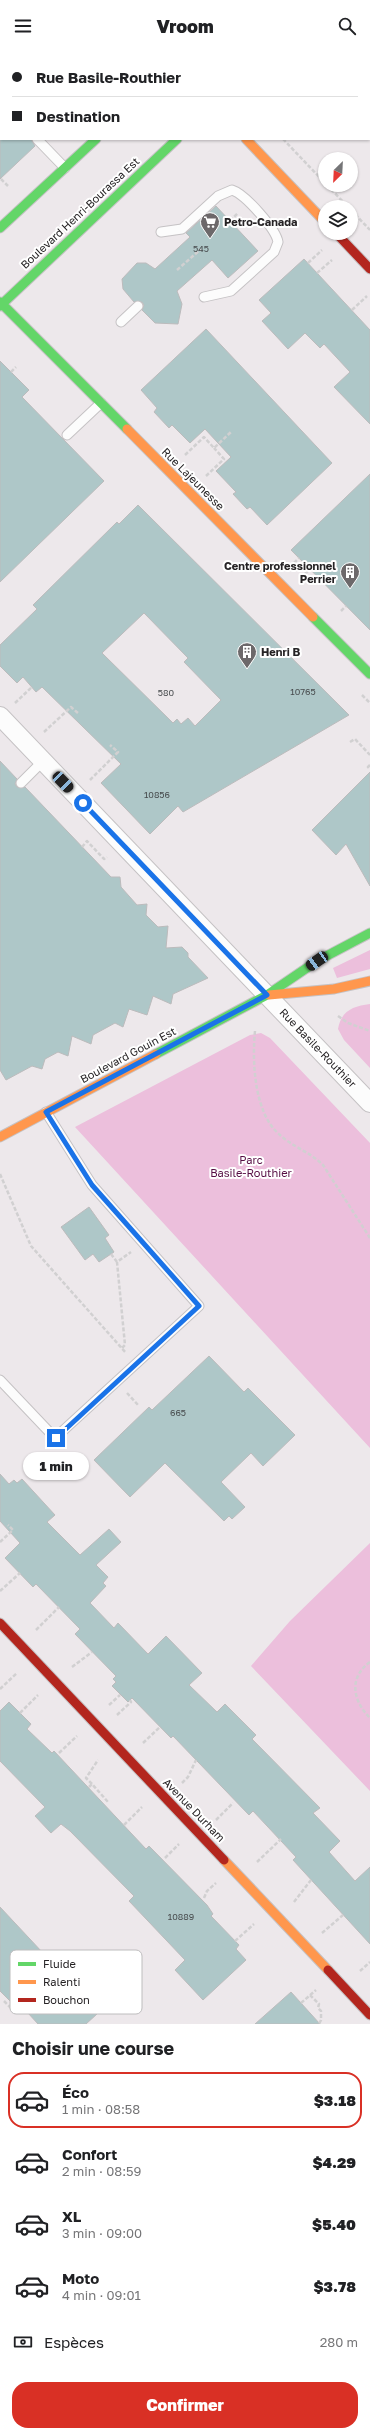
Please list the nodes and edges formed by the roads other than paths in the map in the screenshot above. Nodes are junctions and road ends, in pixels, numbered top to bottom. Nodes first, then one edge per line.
1 (38, 140) edge
2 (95, 140) edge
3 (176, 140) edge
4 (247, 140) edge
5 (65, 168) junction
6 (318, 215) edge
7 (0, 228) edge
8 (161, 232) dead end
9 (343, 240) edge
10 (370, 269) edge
11 (204, 297) dead end
12 (1, 304) edge
13 (138, 306) dead end
14 (121, 322) dead end
15 (101, 404) junction
16 (68, 435) dead end
17 (370, 674) edge
18 (0, 716) edge
19 (43, 761) junction
20 (21, 783) dead end
21 (370, 933) edge
22 (370, 981) edge
23 (267, 995) junction
24 (370, 1103) edge
25 (46, 1112) junction
26 (2, 1133) edge
27 (0, 1380) edge
28 (0, 1623) edge
29 (370, 2015) edge

1 - 5 lane
2 - 5 main road
3 - 12 main road, Boulevard Henri-Bourassa Est
4 - 6 main road
5 - 7 main road
8 - 11 lane
9 - 10 main road
12 - 15 main road, Rue Lajeunesse
13 - 14 lane
15 - 16 lane
15 - 17 main road, Rue Lajeunesse
18 - 19 street, Rue Basile-Routhier
19 - 20 lane
19 - 23 street, Rue Basile-Routhier
21 - 23 main road, Boulevard Gouin Est
22 - 23 main road, Boulevard Gouin Est
23 - 24 street, Rue Basile-Routhier
23 - 25 main road, Boulevard Gouin Est
25 - 26 main road, Boulevard Gouin Est
25 - 27 lane
28 - 29 main road, Avenue Durham

